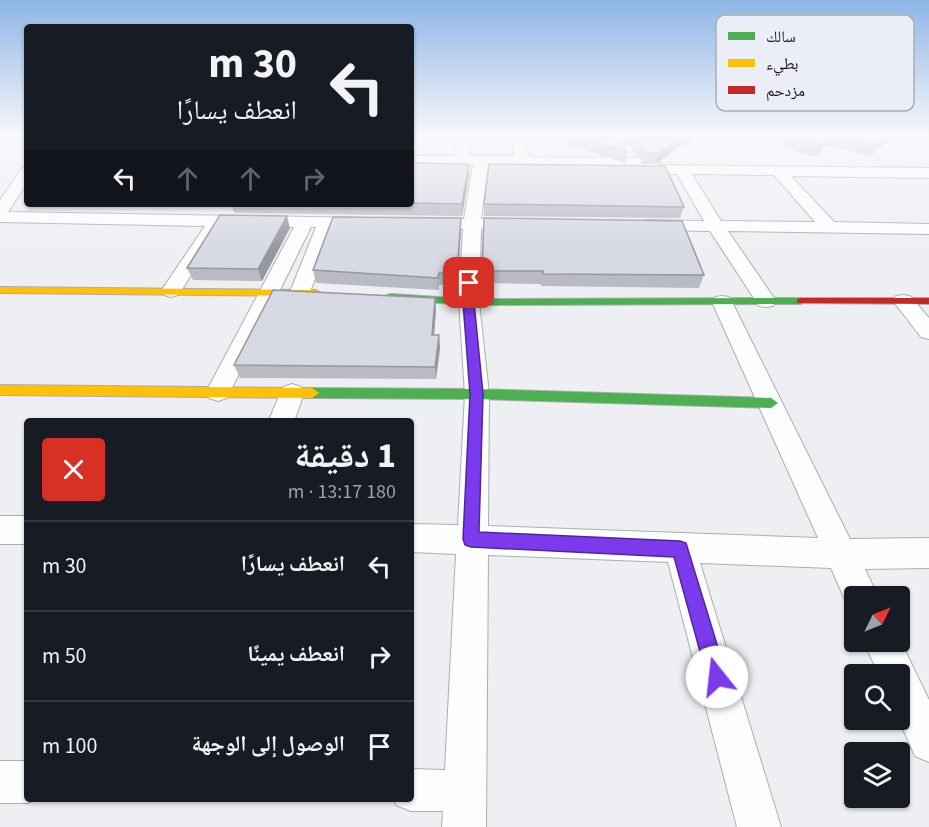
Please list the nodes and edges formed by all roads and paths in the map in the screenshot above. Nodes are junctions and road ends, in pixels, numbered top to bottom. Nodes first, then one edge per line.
1 (473, 174) edge
2 (684, 174) edge
3 (780, 174) edge
4 (24, 176) edge
5 (226, 207) edge
6 (0, 212) edge
7 (0, 217) edge
8 (218, 220) junction
9 (305, 222) junction
10 (327, 223) junction
11 (382, 223) edge
12 (405, 223) edge
13 (471, 224) junction
14 (541, 224) edge
15 (634, 225) edge
16 (715, 225) junction
17 (828, 226) junction
18 (929, 229) edge
19 (0, 290) edge
20 (171, 291) junction
21 (270, 291) junction
22 (300, 292) junction
23 (334, 294) edge
24 (379, 297) edge
25 (903, 300) junction
26 (766, 301) junction
27 (929, 301) edge
28 (469, 302) junction
29 (722, 302) junction
30 (929, 332) edge
31 (0, 390) edge
32 (218, 392) junction
33 (292, 393) junction
34 (477, 394) junction
35 (771, 404) junction
36 (283, 418) edge
37 (0, 530) edge
38 (24, 530) edge
39 (414, 538) edge
40 (471, 539) junction
41 (680, 549) junction
42 (929, 553) edge
43 (842, 554) junction
44 (856, 586) edge
45 (910, 701) edge
46 (929, 742) edge
47 (0, 782) edge
48 (24, 782) edge
49 (414, 791) edge
50 (464, 809) edge
51 (759, 827) edge

1 - 13 street
2 - 16 street
3 - 17 street
4 - 6 street
5 - 8 street
7 - 8 street
8 - 9 street
8 - 20 street
9 - 10 street
9 - 21 street
10 - 11 street
10 - 22 street
12 - 13 street
13 - 14 street
13 - 28 street
15 - 16 street
16 - 17 street
16 - 26 street
17 - 18 street
19 - 20 street
20 - 21 street
21 - 22 street
21 - 32 street
22 - 23 street
24 - 28 street
25 - 26 street
25 - 27 street
25 - 30 street
26 - 29 street
28 - 29 street
28 - 34 street
29 - 35 street
31 - 32 street
32 - 33 street
33 - 34 street
33 - 36 street
34 - 35 street
34 - 40 street
35 - 43 street
37 - 38 street
39 - 40 street
40 - 41 street
40 - 50 street
41 - 43 street
41 - 51 street
42 - 43 street
43 - 44 street
45 - 46 street
47 - 48 street
49 - 50 street

